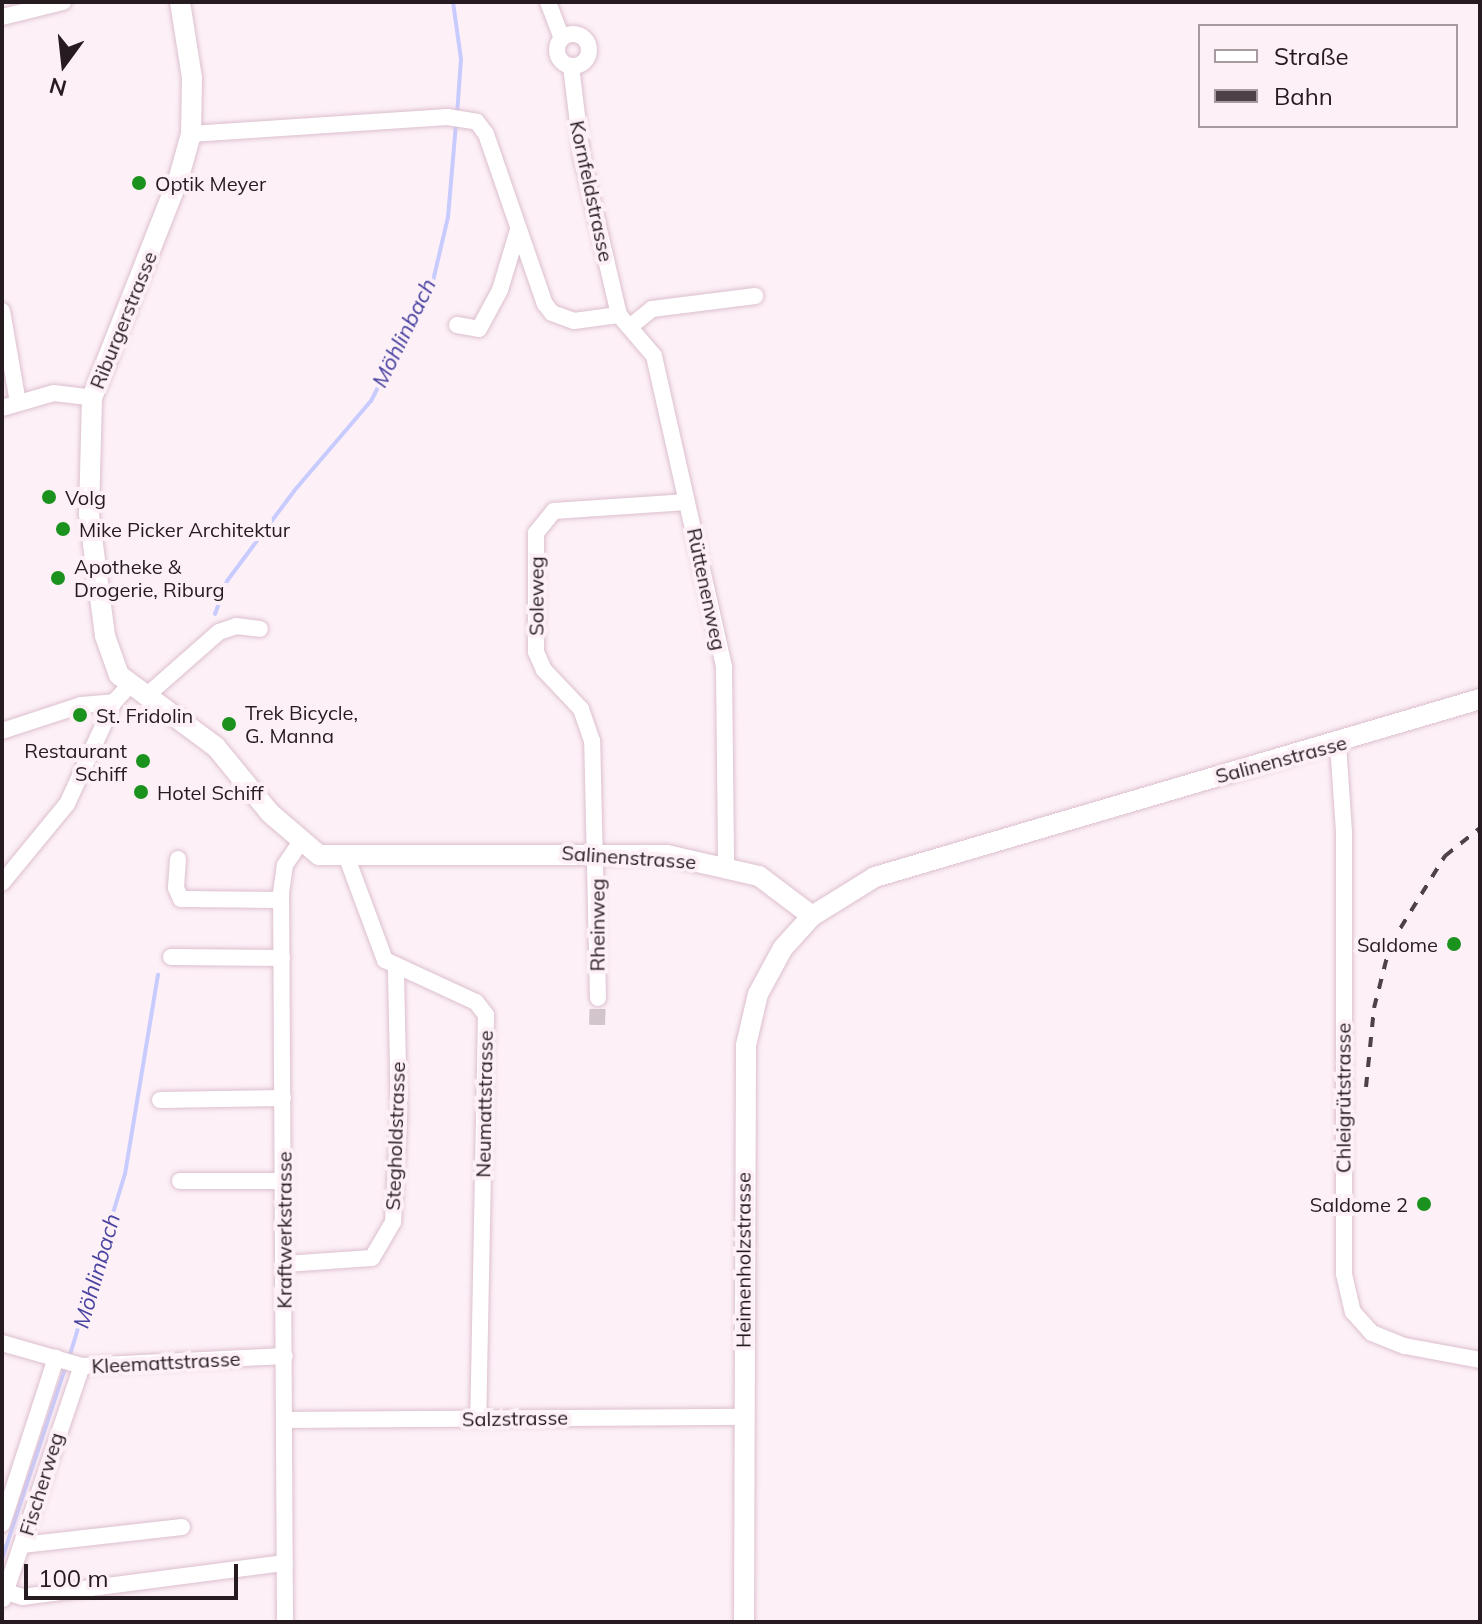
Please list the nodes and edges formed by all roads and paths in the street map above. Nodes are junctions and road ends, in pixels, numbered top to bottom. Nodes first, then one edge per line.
1 (63, 2) edge
2 (180, 2) edge
3 (548, 2) edge
4 (2, 17) edge
5 (562, 38) junction
6 (571, 66) junction
7 (191, 134) junction
8 (518, 230) junction
9 (755, 296) dead end
10 (2, 311) edge
11 (625, 320) junction
12 (457, 325) dead end
13 (92, 398) junction
14 (10, 406) edge
15 (687, 502) junction
16 (260, 629) dead end
17 (137, 692) junction
18 (1480, 699) edge
19 (114, 702) junction
20 (2, 731) edge
21 (1338, 744) junction
22 (300, 843) junction
23 (597, 852) junction
24 (347, 858) junction
25 (178, 859) dead end
26 (726, 865) junction
27 (3, 879) edge
28 (281, 900) junction
29 (812, 916) junction
30 (171, 957) dead end
31 (282, 958) junction
32 (396, 969) junction
33 (598, 998) tunnel mouth
34 (283, 1098) junction
35 (160, 1100) dead end
36 (180, 1181) dead end
37 (284, 1181) junction
38 (285, 1264) junction
39 (2, 1343) edge
40 (285, 1356) junction
41 (56, 1358) junction
42 (1480, 1360) edge
43 (82, 1366) junction
44 (744, 1417) junction
45 (478, 1419) junction
46 (286, 1420) junction
47 (2, 1524) edge
48 (182, 1527) dead end
49 (22, 1545) junction
50 (285, 1563) junction
51 (4, 1597) edge
52 (285, 1622) edge
53 (744, 1622) edge

1 - 4 street
2 - 7 street, Riburgerstrasse
3 - 5 street, Kornfeldstrasse
5 - 6 street, Kornfeldstrasse
5 - 6 street, Kornfeldstrasse
6 - 11 street, Kornfeldstrasse
7 - 8 street
7 - 13 street, Riburgerstrasse
8 - 11 street
8 - 12 street
9 - 11 street
10 - 14 street
11 - 15 street, Rüttenenweg
13 - 14 street
13 - 17 street, Riburgerstrasse
15 - 23 street, Soleweg
15 - 26 street, Rüttenenweg
16 - 17 street
17 - 19 street
17 - 22 street, Salinenstrasse
18 - 21 street, Salinenstrasse
19 - 20 street
19 - 27 street
21 - 29 street, Salinenstrasse
21 - 42 street, Chleigrütstrasse
22 - 24 street, Salinenstrasse
22 - 28 street, Kraftwerkstrasse
23 - 24 street, Salinenstrasse
23 - 26 street, Salinenstrasse
23 - 33 street, Rheinweg
24 - 32 street
25 - 28 street
26 - 29 street, Salinenstrasse
28 - 31 street, Kraftwerkstrasse
29 - 44 street, Heimenholzstrasse
30 - 31 street
31 - 34 street, Kraftwerkstrasse
32 - 38 street, Stegholdstrasse
32 - 45 street, Neumattstrasse
34 - 35 street
34 - 37 street, Kraftwerkstrasse
36 - 37 street
37 - 38 street, Kraftwerkstrasse
38 - 40 street, Kraftwerkstrasse
39 - 41 street, Kleemattstrasse
40 - 43 street, Kleemattstrasse
40 - 46 street, Kraftwerkstrasse
41 - 43 street, Kleemattstrasse
41 - 47 street
43 - 49 street, Fischerweg
44 - 45 street, Salzstrasse
44 - 53 street, Heimenholzstrasse
45 - 46 street, Salzstrasse
46 - 50 street, Kraftwerkstrasse
48 - 49 street
49 - 51 street, Fischerweg
50 - 51 street
50 - 52 street, Kraftwerkstrasse

